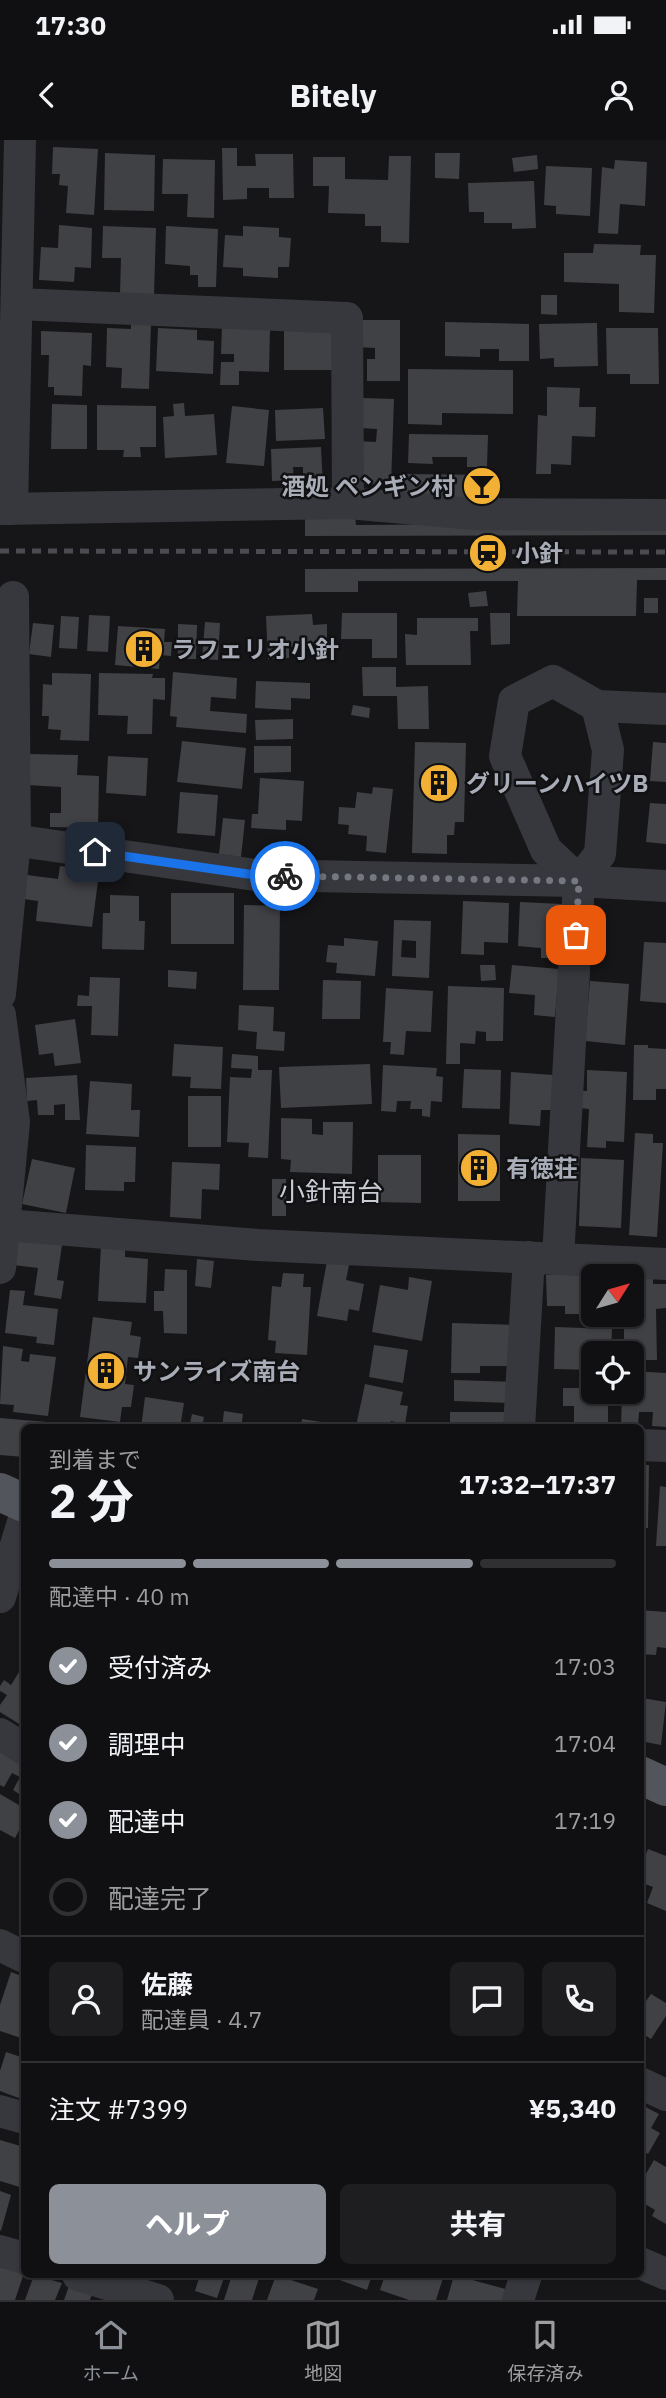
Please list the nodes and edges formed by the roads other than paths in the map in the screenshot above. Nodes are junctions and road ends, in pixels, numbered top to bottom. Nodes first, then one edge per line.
1 (20, 140) edge
2 (17, 304) junction
3 (7, 399) edge
4 (348, 503) junction
5 (6, 509) edge
6 (666, 515) edge
7 (13, 597) dead end
8 (597, 706) junction
9 (666, 709) edge
10 (8, 839) edge
11 (579, 881) junction
12 (666, 886) edge
13 (0, 994) edge
14 (0, 1015) edge
15 (5, 1224) junction
16 (543, 1258) junction
17 (666, 1264) edge
18 (0, 1268) edge
19 (520, 1424) edge
20 (644, 1445) edge
21 (666, 1446) edge
22 (0, 1492) edge
23 (21, 1502) edge
24 (21, 1529) edge
25 (0, 1597) edge
26 (0, 1734) edge
27 (21, 1747) edge
28 (644, 1778) edge
29 (666, 1787) edge
30 (0, 1945) edge
31 (21, 1956) edge
32 (644, 2085) edge
33 (666, 2095) edge
34 (0, 2110) edge
35 (21, 2117) edge
36 (0, 2251) edge
37 (21, 2257) edge
38 (644, 2265) edge
39 (666, 2274) edge
40 (88, 2278) edge
41 (525, 2278) edge
42 (158, 2300) edge
43 (518, 2300) edge

1 - 2 street
2 - 3 street
2 - 4 street
3 - 5 street
4 - 5 street
4 - 6 street
7 - 10 street
8 - 9 street
8 - 11 street
8 - 11 street
10 - 11 street
10 - 13 street
11 - 12 street
11 - 16 street
14 - 15 street
15 - 16 street
15 - 18 street
16 - 17 street
16 - 19 street
20 - 21 street
22 - 23 main road
24 - 25 street
26 - 27 street
28 - 29 main road
30 - 31 street
32 - 33 street
34 - 35 street
36 - 37 street
38 - 39 street
40 - 42 street
41 - 43 street

